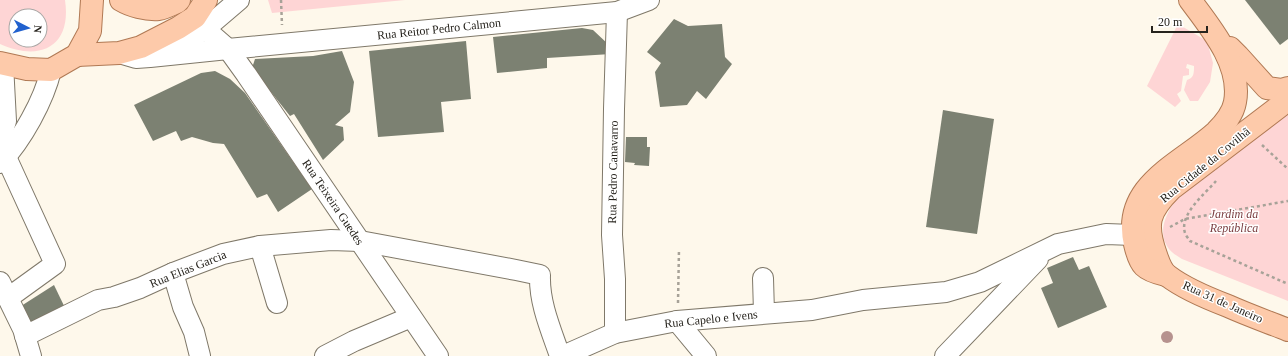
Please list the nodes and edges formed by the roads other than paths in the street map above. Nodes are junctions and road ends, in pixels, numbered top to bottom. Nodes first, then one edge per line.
1 (92, 0) edge
2 (120, 0) edge
3 (179, 0) edge
4 (239, 0) edge
5 (649, 0) edge
6 (1190, 0) edge
7 (617, 12) junction
8 (202, 15) edge
9 (1218, 38) junction
10 (228, 48) junction
11 (119, 53) junction
12 (77, 55) junction
13 (166, 55) junction
14 (1, 64) edge
15 (51, 70) junction
16 (1288, 88) edge
17 (1288, 98) edge
18 (2, 154) edge
19 (1145, 239) junction
20 (360, 242) junction
21 (260, 246) junction
22 (1047, 249) junction
23 (173, 273) junction
24 (762, 278) dead end
25 (4, 290) edge
26 (277, 303) dead end
27 (764, 314) junction
28 (411, 317) junction
29 (677, 321) junction
30 (1288, 330) edge
31 (615, 333) junction
32 (25, 336) junction
33 (567, 355) edge
34 (31, 356) edge
35 (200, 356) edge
36 (325, 356) edge
37 (438, 356) edge
38 (706, 356) edge
39 (945, 356) edge

1 - 12 main road
2 - 3 main road
4 - 8 street
5 - 7 street, Rua Reitor Pedro Calmon
6 - 9 main road
7 - 10 street, Rua Reitor Pedro Calmon
7 - 31 street, Rua Pedro Canavarro
8 - 10 street
8 - 11 main road
8 - 13 street
9 - 16 main road
9 - 19 main road
10 - 13 street, Rua Reitor Pedro Calmon
10 - 20 street, Rua Teixeira Guedes
11 - 12 main road
11 - 13 street, Rua Reitor Pedro Calmon
12 - 15 main road
14 - 15 main road
14 - 18 street
15 - 18 street
17 - 19 main road, Rua Cidade da Covilhã
18 - 25 street
19 - 22 street
19 - 30 main road, Rua 31 de Janeiro
20 - 21 street, Rua Elias Garcia
20 - 28 street, Rua Teixeira Guedes
20 - 33 street, Rua Elias Garcia
21 - 23 street, Rua Elias Garcia
21 - 26 street
22 - 27 street, Rua Capelo e Ivens
22 - 39 street
23 - 32 street, Rua Elias Garcia
23 - 35 street
24 - 27 street
25 - 32 street
27 - 29 street, Rua Capelo e Ivens
28 - 36 street
28 - 37 street, Rua Teixeira Guedes
29 - 31 street, Rua Capelo e Ivens
29 - 38 street
31 - 33 street, Rua Capelo e Ivens
32 - 34 street

